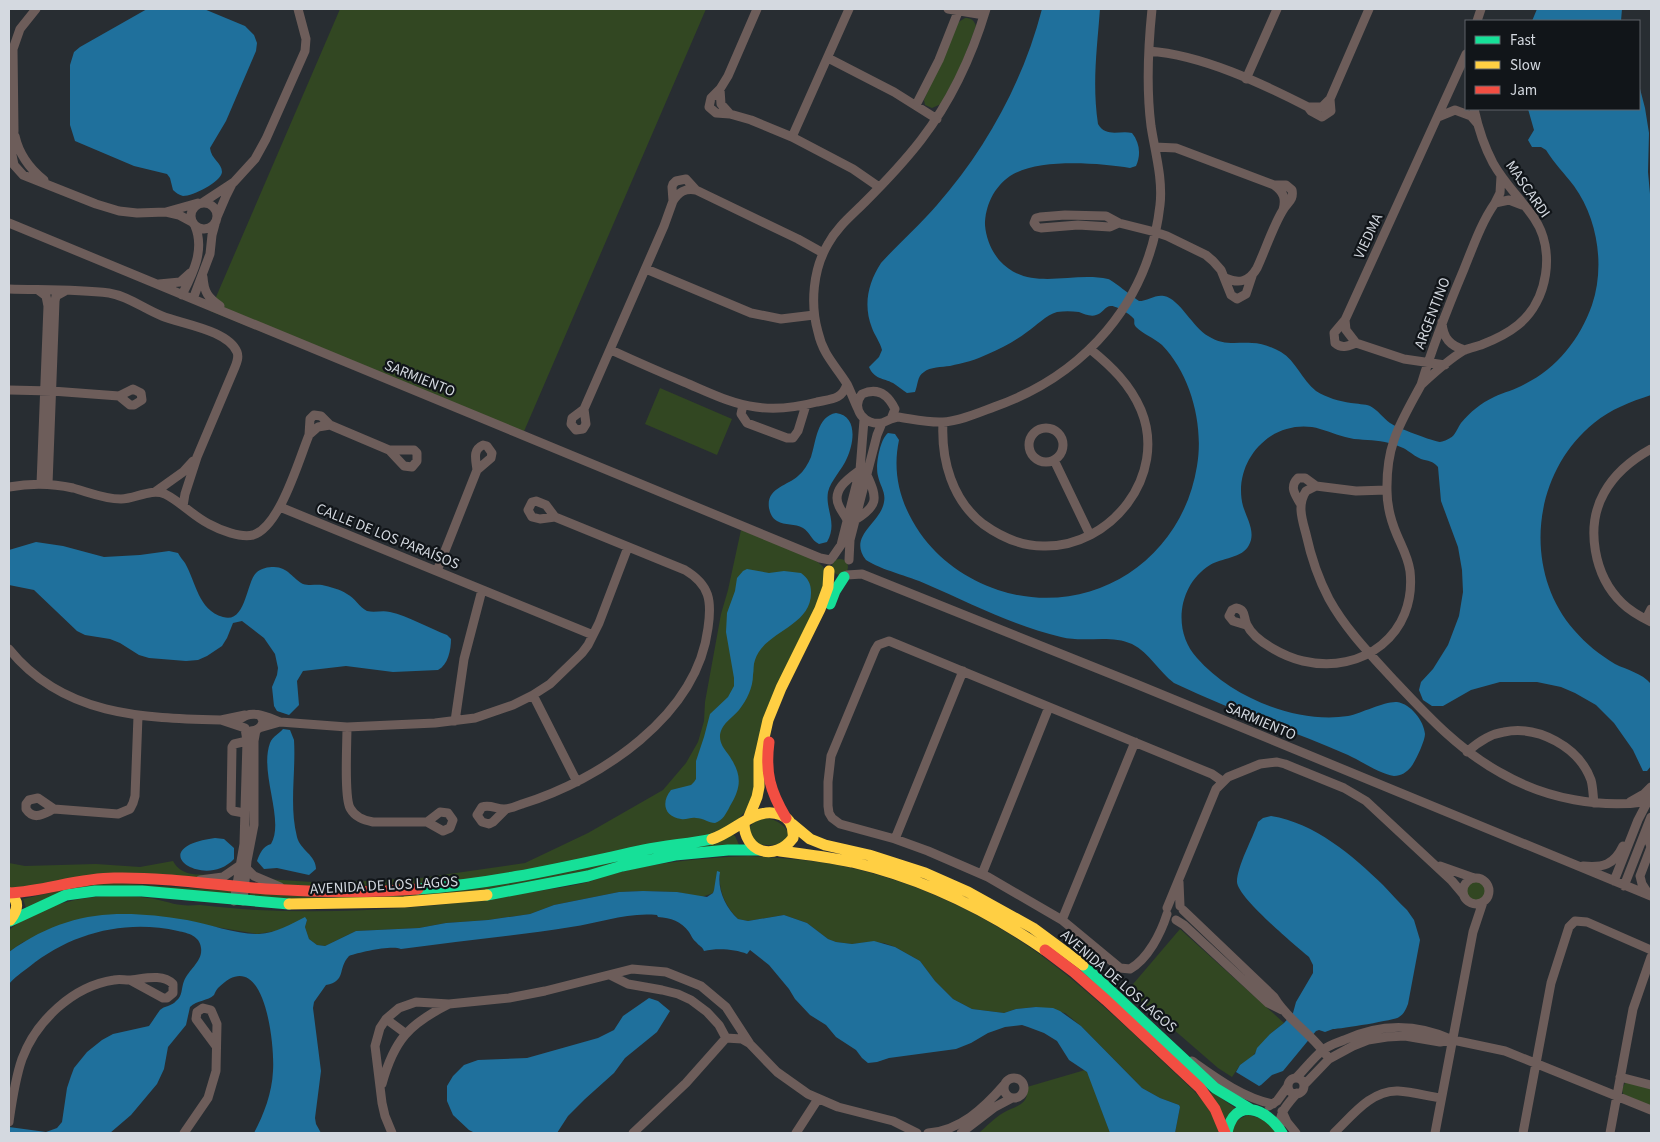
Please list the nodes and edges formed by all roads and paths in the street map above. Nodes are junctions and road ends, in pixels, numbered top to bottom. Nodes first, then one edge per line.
1 (36, 9) edge
2 (298, 9) edge
3 (757, 9) edge
4 (849, 9) edge
5 (948, 9) edge
6 (1152, 9) edge
7 (1277, 9) edge
8 (1369, 9) edge
9 (958, 12) junction
10 (985, 12) edge
11 (1149, 51) junction
12 (1465, 57) edge
13 (828, 58) junction
14 (1246, 79) junction
15 (1455, 82) junction
16 (1465, 82) edge
17 (1447, 98) junction
18 (916, 105) junction
19 (1465, 110) edge
20 (1466, 110) edge
21 (1438, 117) junction
22 (937, 119) junction
23 (792, 138) junction
24 (1156, 147) junction
25 (1501, 176) junction
26 (234, 182) junction
27 (879, 187) junction
28 (200, 203) junction
29 (1495, 203) junction
30 (1524, 206) junction
31 (166, 212) junction
32 (217, 220) junction
33 (9, 223) edge
34 (1119, 223) junction
35 (193, 224) junction
36 (1155, 232) junction
37 (823, 252) junction
38 (646, 268) junction
39 (194, 270) junction
40 (203, 273) junction
41 (1252, 276) junction
42 (1225, 278) junction
43 (153, 283) junction
44 (9, 288) edge
45 (38, 290) junction
46 (65, 290) junction
47 (182, 296) junction
48 (193, 299) junction
49 (814, 315) junction
50 (237, 318) junction
51 (1345, 320) junction
52 (1442, 322) junction
53 (1356, 343) junction
54 (1090, 349) junction
55 (611, 350) junction
56 (1465, 350) junction
57 (1428, 362) junction
58 (1445, 365) junction
59 (847, 384) junction
60 (1421, 384) junction
61 (9, 390) edge
62 (49, 391) junction
63 (862, 394) junction
64 (119, 396) dead end
65 (838, 397) junction
66 (743, 405) junction
67 (806, 405) junction
68 (584, 409) dead end
69 (858, 409) junction
70 (895, 410) junction
71 (906, 418) junction
72 (891, 419) junction
73 (864, 420) junction
74 (943, 422) junction
75 (882, 424) junction
76 (1651, 449) edge
77 (390, 450) dead end
78 (196, 457) junction
79 (1054, 460) dead end
80 (477, 470) dead end
81 (864, 473) junction
82 (44, 484) junction
83 (1316, 486) junction
84 (9, 487) edge
85 (1387, 490) junction
86 (155, 492) junction
87 (1300, 503) junction
88 (183, 506) junction
89 (280, 507) junction
90 (555, 517) dead end
91 (851, 520) junction
92 (1090, 535) junction
93 (628, 547) junction
94 (849, 561) junction
95 (830, 564) junction
96 (437, 571) junction
97 (862, 574) junction
98 (845, 576) junction
99 (482, 590) junction
100 (1651, 609) edge
101 (1649, 621) edge
102 (1246, 625) dead end
103 (593, 636) junction
104 (9, 649) edge
105 (1369, 653) junction
106 (963, 671) junction
107 (532, 695) junction
108 (1049, 707) junction
109 (245, 715) junction
110 (138, 716) junction
111 (261, 717) junction
112 (221, 720) junction
113 (455, 721) junction
114 (280, 722) junction
115 (347, 727) junction
116 (244, 728) junction
117 (258, 729) junction
118 (247, 741) junction
119 (1135, 742) junction
120 (1468, 752) junction
121 (1222, 781) junction
122 (578, 782) junction
123 (1651, 787) edge
124 (1650, 799) edge
125 (1594, 803) junction
126 (1627, 803) junction
127 (54, 809) dead end
128 (506, 809) dead end
129 (244, 813) junction
130 (1651, 817) edge
131 (746, 820) junction
132 (789, 821) junction
133 (427, 822) dead end
134 (1638, 823) junction
135 (1646, 832) junction
136 (894, 839) junction
137 (761, 850) junction
138 (780, 851) junction
139 (1435, 864) junction
140 (1573, 865) junction
141 (243, 867) junction
142 (982, 874) junction
143 (1474, 878) junction
144 (1179, 880) junction
145 (1614, 881) junction
146 (186, 882) junction
147 (240, 886) junction
148 (1624, 886) junction
149 (290, 890) junction
150 (9, 893) edge
151 (1463, 894) junction
152 (1650, 896) edge
153 (238, 901) junction
154 (1483, 902) junction
155 (1470, 903) junction
156 (1182, 908) junction
157 (1171, 916) junction
158 (1062, 920) junction
159 (9, 921) edge
160 (1474, 932) junction
161 (1651, 950) edge
162 (1651, 957) edge
163 (610, 975) junction
164 (684, 978) junction
165 (130, 980) dead end
166 (678, 994) junction
167 (450, 1004) junction
168 (1282, 1010) junction
169 (734, 1018) junction
170 (386, 1019) junction
171 (719, 1026) junction
172 (405, 1033) junction
173 (740, 1034) junction
174 (726, 1038) junction
175 (1164, 1040) junction
176 (1453, 1040) junction
177 (216, 1046) dead end
178 (1320, 1046) junction
179 (1330, 1059) junction
180 (1536, 1063) junction
181 (1620, 1077) junction
182 (1296, 1078) junction
183 (1304, 1085) junction
184 (1651, 1085) edge
185 (381, 1086) junction
186 (1004, 1086) junction
187 (1288, 1086) junction
188 (1297, 1093) junction
189 (1616, 1096) junction
190 (1012, 1098) junction
191 (1441, 1098) junction
192 (818, 1099) junction
193 (1273, 1104) junction
194 (1254, 1110) junction
195 (1282, 1110) junction
196 (1651, 1110) edge
197 (9, 1121) edge
198 (1281, 1131) edge
199 (944, 1132) edge
200 (184, 1133) edge
201 (392, 1133) edge
202 (633, 1133) edge
203 (796, 1133) edge
204 (917, 1133) edge
205 (928, 1133) edge
206 (961, 1133) edge
207 (1226, 1133) edge
208 (1296, 1133) edge
209 (1334, 1133) edge
210 (1435, 1133) edge
211 (1522, 1133) edge
212 (1610, 1133) edge

1 - 31 street
2 - 26 street
3 - 23 street
4 - 13 street
5 - 9 street
6 - 11 street
7 - 14 street
8 - 14 street
9 - 10 street
9 - 18 street
10 - 22 street
11 - 14 street
11 - 24 street
12 - 15 street, VIEDMA
13 - 18 street
13 - 23 street
15 - 16 street
15 - 17 street, VIEDMA
17 - 19 street
17 - 21 street, VIEDMA
18 - 22 street
20 - 21 street
20 - 25 street, MASCARDI
21 - 51 street, VIEDMA
22 - 27 street
23 - 27 street
24 - 36 street
24 - 41 street
25 - 29 street, ARGENTINO
25 - 30 street, MASCARDI
26 - 28 street
26 - 32 street
27 - 37 street
28 - 31 street
28 - 32 street
28 - 35 street
29 - 30 street
29 - 52 street, ARGENTINO
30 - 56 street, MASCARDI
31 - 35 street
32 - 35 street
32 - 40 street
33 - 43 street, SARMIENTO
34 - 34 street
34 - 36 street
35 - 39 street
36 - 42 street
36 - 54 street
37 - 38 street
37 - 49 street
38 - 49 street
38 - 55 street
39 - 43 street
39 - 47 street
40 - 48 street
40 - 50 street
41 - 42 street
41 - 42 street
43 - 47 street, SARMIENTO
44 - 45 street
45 - 46 street
45 - 62 street
46 - 62 street
46 - 78 street
47 - 48 street, SARMIENTO
48 - 50 street, SARMIENTO
49 - 59 street
50 - 95 street, SARMIENTO
51 - 53 street
51 - 53 street, VIEDMA
52 - 56 street
52 - 57 street, ARGENTINO
53 - 57 street
54 - 74 street
54 - 92 street
55 - 66 street
55 - 68 street
56 - 58 street, ARGENTINO
57 - 58 street
57 - 60 street, ARGENTINO
58 - 60 street, ARGENTINO
59 - 63 street
59 - 65 street
59 - 69 street
60 - 85 street
61 - 62 street
62 - 64 street
62 - 82 street
63 - 69 street
63 - 70 street
65 - 67 street
65 - 69 street
66 - 67 street
66 - 67 street
69 - 73 street
70 - 71 street
70 - 72 street
71 - 72 street
71 - 74 street
72 - 75 street
73 - 75 street
73 - 81 street
74 - 92 street
75 - 81 street
76 - 101 street
77 - 89 street
78 - 86 street
78 - 88 street
79 - 92 street
80 - 96 street
81 - 91 street
81 - 91 street
81 - 91 street
82 - 84 street
82 - 86 street
83 - 85 street
83 - 87 street
83 - 87 street
85 - 105 street
86 - 88 street
87 - 105 street
88 - 89 street
89 - 96 street, CALLE DE LOS PARAÍSOS
90 - 93 street
91 - 94 street
91 - 95 street
93 - 103 street
93 - 122 street
94 - 95 street
94 - 97 street, SARMIENTO
94 - 98 street
95 - 98 street
95 - 131 street
96 - 99 street, CALLE DE LOS PARAÍSOS
97 - 98 street, SARMIENTO
97 - 140 street, SARMIENTO
98 - 132 street
99 - 103 street, CALLE DE LOS PARAÍSOS
99 - 113 street
100 - 101 street
102 - 105 street
103 - 107 street
104 - 110 street
105 - 120 street
106 - 108 street
106 - 136 street
106 - 136 street
107 - 113 street
107 - 122 street
108 - 119 street
108 - 142 street
109 - 111 street
109 - 112 street
109 - 116 street
110 - 112 street
110 - 127 street
111 - 114 street
111 - 117 street
112 - 116 street
113 - 115 street
114 - 115 street
114 - 117 street
115 - 133 street
116 - 117 street
116 - 118 street
117 - 141 street
118 - 129 street
118 - 129 street
119 - 121 street
119 - 158 street
120 - 125 street
120 - 125 street
121 - 139 street
121 - 144 street
122 - 128 street
123 - 126 street
124 - 126 street
124 - 134 street
125 - 126 street
126 - 134 street
129 - 141 street
130 - 135 street
131 - 132 street
131 - 137 street
131 - 149 street, AVENIDA DE LOS LAGOS
132 - 138 street
132 - 175 street, AVENIDA DE LOS LAGOS
134 - 140 street
134 - 145 street
135 - 148 street
135 - 152 street
136 - 142 street
137 - 138 street
137 - 153 street, AVENIDA DE LOS LAGOS
138 - 207 street, AVENIDA DE LOS LAGOS
139 - 143 street
139 - 151 street
140 - 145 street, SARMIENTO
141 - 146 street
141 - 147 street
141 - 149 street
142 - 158 street
143 - 151 street
143 - 154 street
144 - 156 street
144 - 157 street
145 - 148 street, SARMIENTO
146 - 147 street, AVENIDA DE LOS LAGOS
146 - 150 street, AVENIDA DE LOS LAGOS
147 - 149 street, AVENIDA DE LOS LAGOS
147 - 153 street
148 - 152 street, SARMIENTO
150 - 159 street
151 - 155 street
153 - 159 street, AVENIDA DE LOS LAGOS
154 - 155 street
154 - 160 street
155 - 160 street
156 - 157 street
156 - 157 street
156 - 168 street
157 - 158 street
157 - 168 street
160 - 176 street
161 - 180 street
162 - 181 street
163 - 164 street
163 - 166 street
163 - 167 street
164 - 166 street
164 - 169 street
165 - 197 street
166 - 171 street
167 - 170 street
167 - 172 street
168 - 178 street
169 - 171 street
169 - 173 street
170 - 172 street
170 - 185 street
171 - 174 street
172 - 185 street
173 - 174 street
173 - 192 street
174 - 202 street
175 - 193 street
175 - 194 street, AVENIDA DE LOS LAGOS
176 - 178 street
176 - 179 street
176 - 180 street
176 - 191 street
177 - 200 street
178 - 179 street
178 - 182 street
179 - 183 street
180 - 189 street
180 - 211 street
181 - 184 street
181 - 189 street
182 - 183 street
182 - 187 street
183 - 188 street
185 - 201 street
186 - 190 street
186 - 190 street
186 - 199 street
187 - 188 street
187 - 193 street
188 - 195 street
189 - 196 street
189 - 212 street
190 - 206 street
191 - 209 street
191 - 210 street
192 - 203 street
192 - 204 street
193 - 194 street
194 - 198 street, AVENIDA DE LOS LAGOS
194 - 207 street
195 - 198 street
195 - 208 street
199 - 205 street

